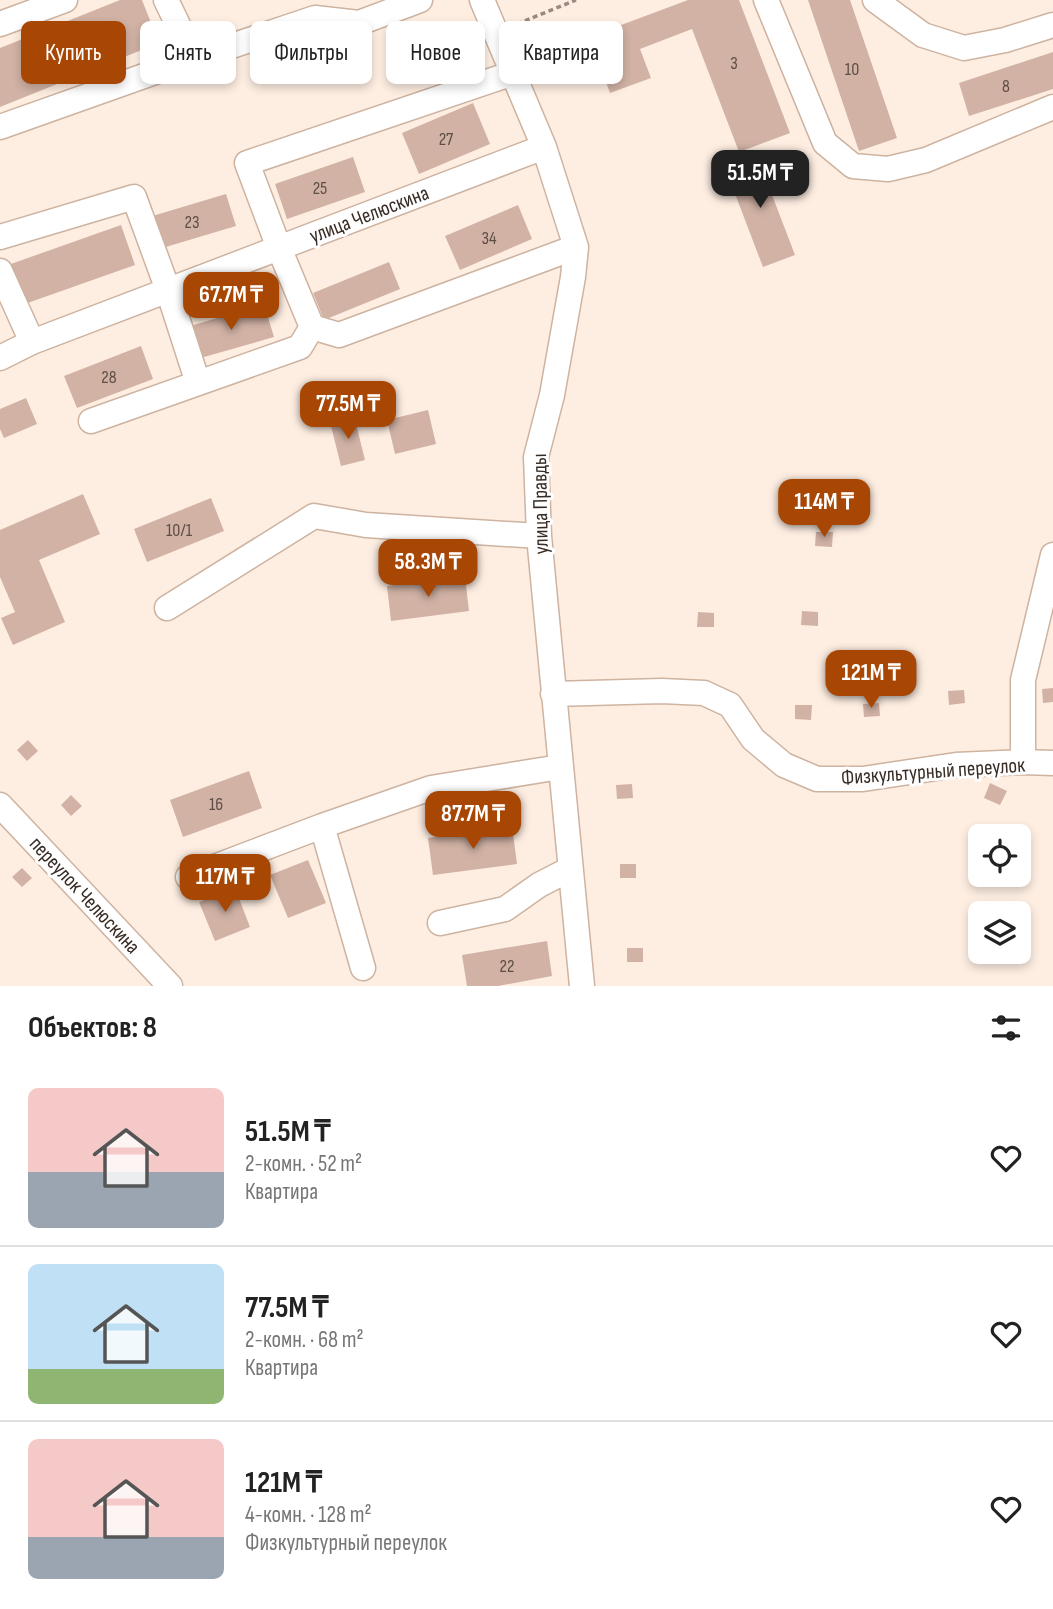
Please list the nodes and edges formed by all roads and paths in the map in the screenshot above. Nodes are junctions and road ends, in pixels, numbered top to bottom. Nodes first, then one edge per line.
1 (65, 0) edge
2 (166, 0) edge
3 (421, 0) edge
4 (482, 0) edge
5 (576, 0) edge
6 (766, 0) edge
7 (875, 0) edge
8 (176, 21) edge
9 (0, 24) edge
10 (1053, 25) edge
11 (496, 32) junction
12 (499, 39) edge
13 (236, 44) edge
14 (140, 77) edge
15 (499, 78) edge
16 (518, 84) edge
17 (1053, 107) edge
18 (0, 127) edge
19 (544, 147) junction
20 (0, 237) edge
21 (576, 247) junction
22 (279, 248) junction
23 (0, 271) edge
24 (168, 290) junction
25 (313, 327) junction
26 (32, 342) junction
27 (2, 348) edge
28 (198, 383) junction
29 (91, 421) dead end
30 (539, 536) junction
31 (1053, 555) edge
32 (166, 608) dead end
33 (553, 694) junction
34 (1023, 762) junction
35 (1053, 763) edge
36 (560, 767) junction
37 (0, 805) edge
38 (322, 826) junction
39 (570, 869) junction
40 (188, 877) dead end
41 (440, 923) dead end
42 (363, 968) dead end
43 (170, 986) edge
44 (582, 986) edge

1 - 9 street
2 - 8 street
3 - 13 street
4 - 11 street, улица Правды
5 - 11 path
6 - 17 street
7 - 10 street
11 - 12 street, улица Правды
14 - 18 street
15 - 22 street
16 - 19 street, улица Правды
19 - 21 street, улица Правды
19 - 22 street, улица Челюскина
20 - 24 street
21 - 25 street
21 - 30 street, улица Правды
22 - 24 street, улица Челюскина
22 - 25 street
23 - 26 street
24 - 26 street, улица Челюскина
24 - 28 street
25 - 28 street
26 - 27 street, улица Челюскина
28 - 29 street
30 - 32 street
30 - 33 street, улица Правды
31 - 34 street
33 - 34 street, Физкультурный переулок
33 - 36 street, улица Правды
34 - 35 street, Физкультурный переулок
36 - 38 street
36 - 39 street, улица Правды
37 - 43 street, переулок Челюскина
38 - 40 street
38 - 42 street
39 - 41 street
39 - 44 street, улица Правды

